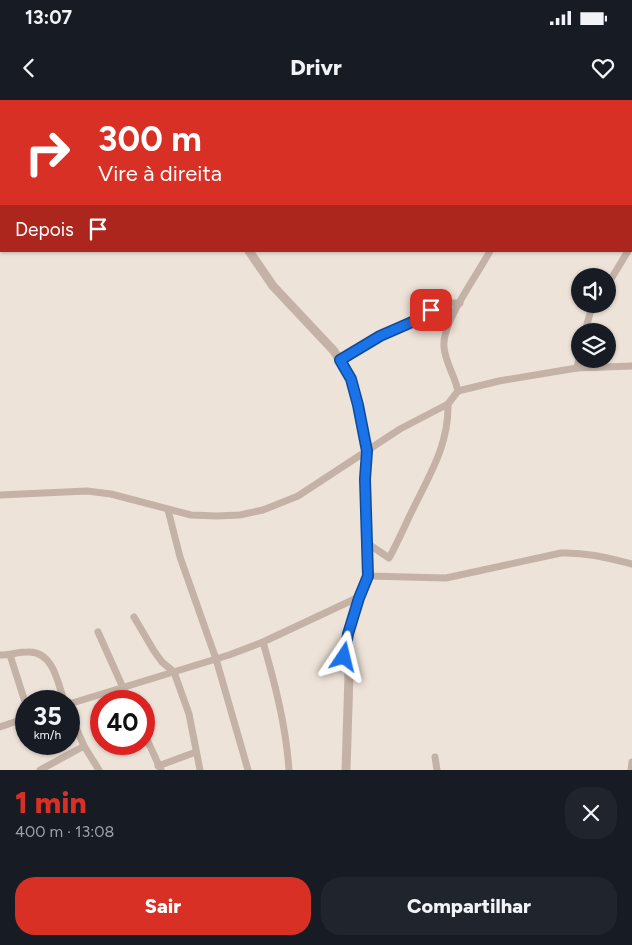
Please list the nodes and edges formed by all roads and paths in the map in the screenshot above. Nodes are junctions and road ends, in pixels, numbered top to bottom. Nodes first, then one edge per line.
1 (249, 252) edge
2 (489, 252) edge
3 (627, 252) edge
4 (616, 271) edge
5 (460, 303) junction
6 (340, 360) junction
7 (632, 366) edge
8 (616, 367) edge
9 (577, 368) edge
10 (458, 391) junction
11 (448, 404) junction
12 (367, 451) junction
13 (0, 495) edge
14 (168, 510) junction
15 (367, 543) junction
16 (632, 564) edge
17 (368, 576) junction
18 (359, 598) junction
19 (134, 617) dead end
20 (98, 632) dead end
21 (263, 642) junction
22 (0, 655) edge
23 (10, 655) junction
24 (216, 659) junction
25 (174, 672) junction
26 (123, 687) junction
27 (21, 690) edge
28 (60, 690) edge
29 (124, 690) edge
30 (80, 701) edge
31 (15, 722) edge
32 (0, 727) edge
33 (80, 737) edge
34 (84, 746) junction
35 (196, 752) junction
36 (154, 755) edge
37 (435, 757) dead end
38 (632, 762) edge
39 (160, 768) edge
40 (40, 770) edge
41 (99, 770) edge
42 (200, 770) edge
43 (248, 770) edge
44 (289, 770) edge
45 (346, 770) edge
46 (437, 770) edge
47 (631, 770) edge

1 - 6 street
2 - 5 street
3 - 4 street
5 - 6 street
5 - 10 street
6 - 12 street
7 - 8 street
9 - 10 street
10 - 11 street
11 - 12 street
11 - 15 street
12 - 14 street
12 - 15 street
13 - 14 street
14 - 24 street
15 - 17 street
16 - 17 street
17 - 18 street
18 - 21 street
18 - 45 street
19 - 25 street
20 - 26 street
21 - 24 street
21 - 44 street
22 - 23 street
23 - 27 street
23 - 28 street
24 - 25 street
24 - 43 street
25 - 26 street
25 - 35 street
26 - 29 street
26 - 30 street
31 - 32 street
33 - 34 street
34 - 40 street
34 - 41 street
35 - 39 street
35 - 42 street
36 - 39 street
37 - 46 street
38 - 47 street

